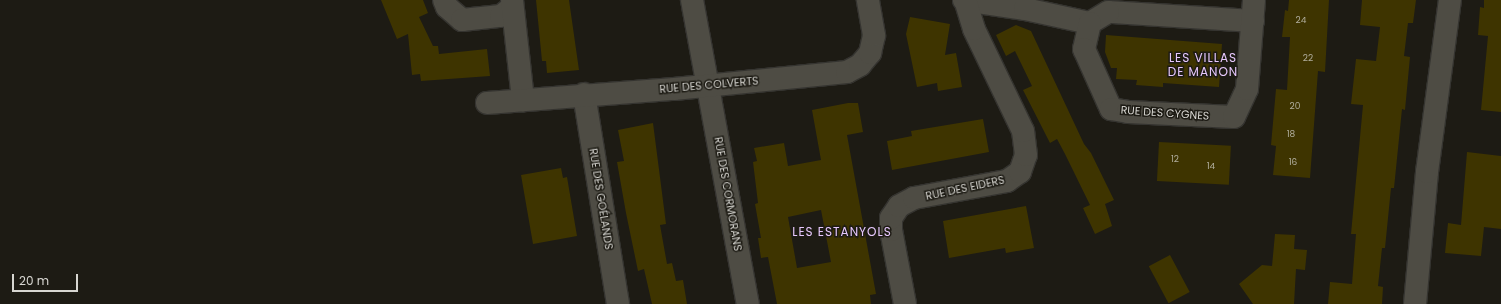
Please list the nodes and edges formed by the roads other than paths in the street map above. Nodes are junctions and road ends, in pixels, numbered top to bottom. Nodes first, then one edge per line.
1 (444, 0) edge
2 (692, 0) edge
3 (868, 0) edge
4 (964, 0) edge
5 (1450, 0) edge
6 (512, 3) edge
7 (1254, 10) edge
8 (1090, 23) junction
9 (710, 85) junction
10 (584, 94) junction
11 (523, 100) junction
12 (487, 103) dead end
13 (618, 304) edge
14 (748, 304) edge
15 (905, 304) edge
16 (1415, 304) edge

1 - 6 street
2 - 9 street, RUE DES CORMORANS
3 - 9 street, RUE DES COLVERTS
4 - 8 street
4 - 15 street, RUE DES EIDERS
5 - 16 street
6 - 11 street
7 - 8 street, RUE DES CYGNES
7 - 8 street, RUE DES CYGNES
9 - 10 street, RUE DES COLVERTS
9 - 14 street, RUE DES CORMORANS
10 - 11 street, RUE DES COLVERTS
10 - 13 street, RUE DES GOÉLANDS
11 - 12 street, RUE DES COLVERTS

